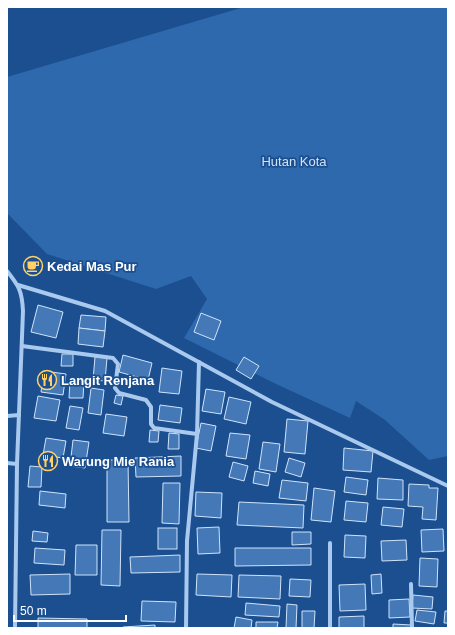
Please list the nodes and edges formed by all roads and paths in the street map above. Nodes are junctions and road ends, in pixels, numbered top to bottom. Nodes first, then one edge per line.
1 (7, 271) edge
2 (18, 285) junction
3 (22, 346) junction
4 (200, 362) junction
5 (19, 415) junction
6 (7, 416) edge
7 (196, 434) junction
8 (7, 464) edge
9 (17, 464) junction
10 (448, 486) edge
11 (330, 543) dead end
12 (411, 584) dead end
13 (15, 628) edge
14 (186, 628) edge
15 (330, 628) edge
16 (412, 628) edge

1 - 2 street
2 - 3 street
2 - 4 street
3 - 5 street
3 - 7 street
4 - 7 street
4 - 10 street
5 - 6 street
5 - 9 street
7 - 14 street
8 - 9 street
9 - 13 street
11 - 15 street
12 - 16 street

